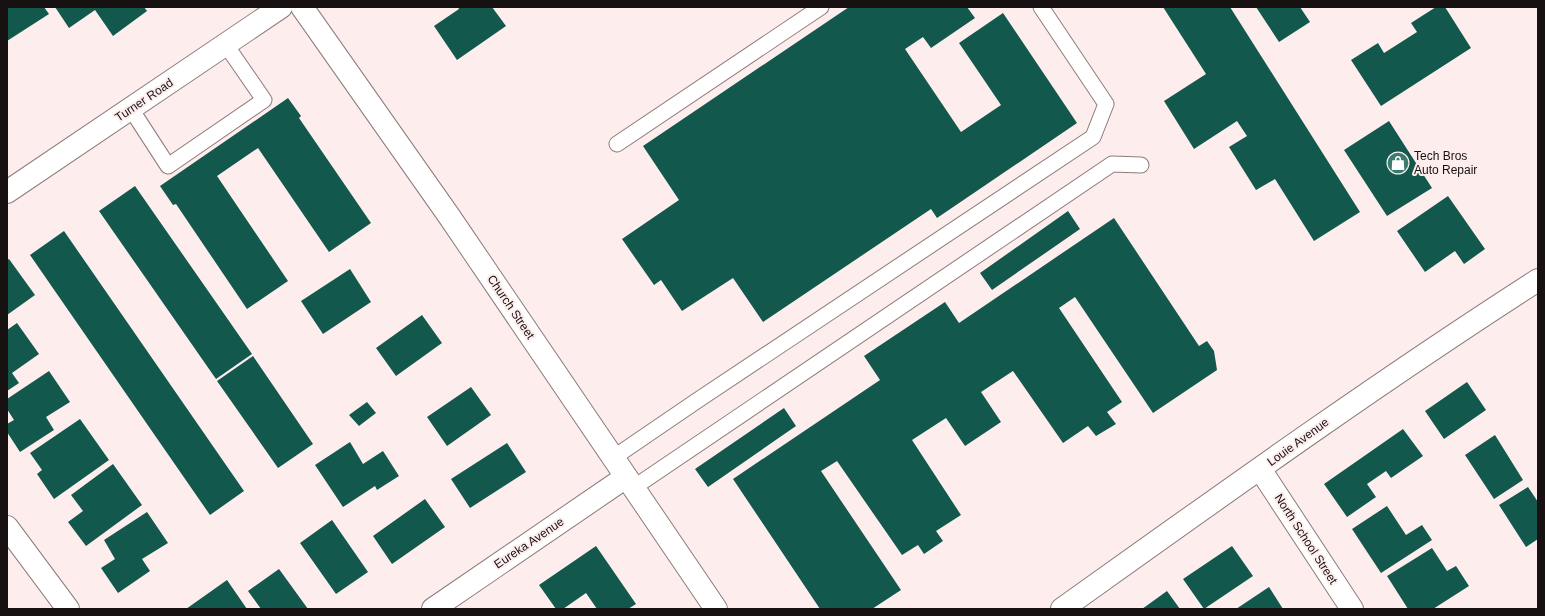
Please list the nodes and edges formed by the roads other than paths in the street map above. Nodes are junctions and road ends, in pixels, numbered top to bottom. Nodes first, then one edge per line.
1 (281, 7) edge
2 (302, 7) edge
3 (821, 7) edge
4 (1041, 7) edge
5 (226, 45) junction
6 (131, 109) junction
7 (617, 144) dead end
8 (1141, 165) dead end
9 (7, 192) edge
10 (1538, 280) edge
11 (613, 458) junction
12 (1260, 469) junction
13 (629, 482) junction
14 (7, 528) edge
15 (68, 609) edge
16 (433, 609) edge
17 (716, 609) edge
18 (1062, 609) edge
19 (1352, 609) edge

1 - 5 street, Turner Road
2 - 11 street, Church Street
3 - 7 lane
4 - 11 lane
5 - 6 street, Turner Road
5 - 6 lane
6 - 9 street, Turner Road
8 - 13 lane
10 - 12 street, Louie Avenue
11 - 13 street, Church Street
12 - 18 street, Louie Avenue
12 - 19 street, North School Street
13 - 16 street, Eureka Avenue
13 - 17 street, Church Street
14 - 15 street

